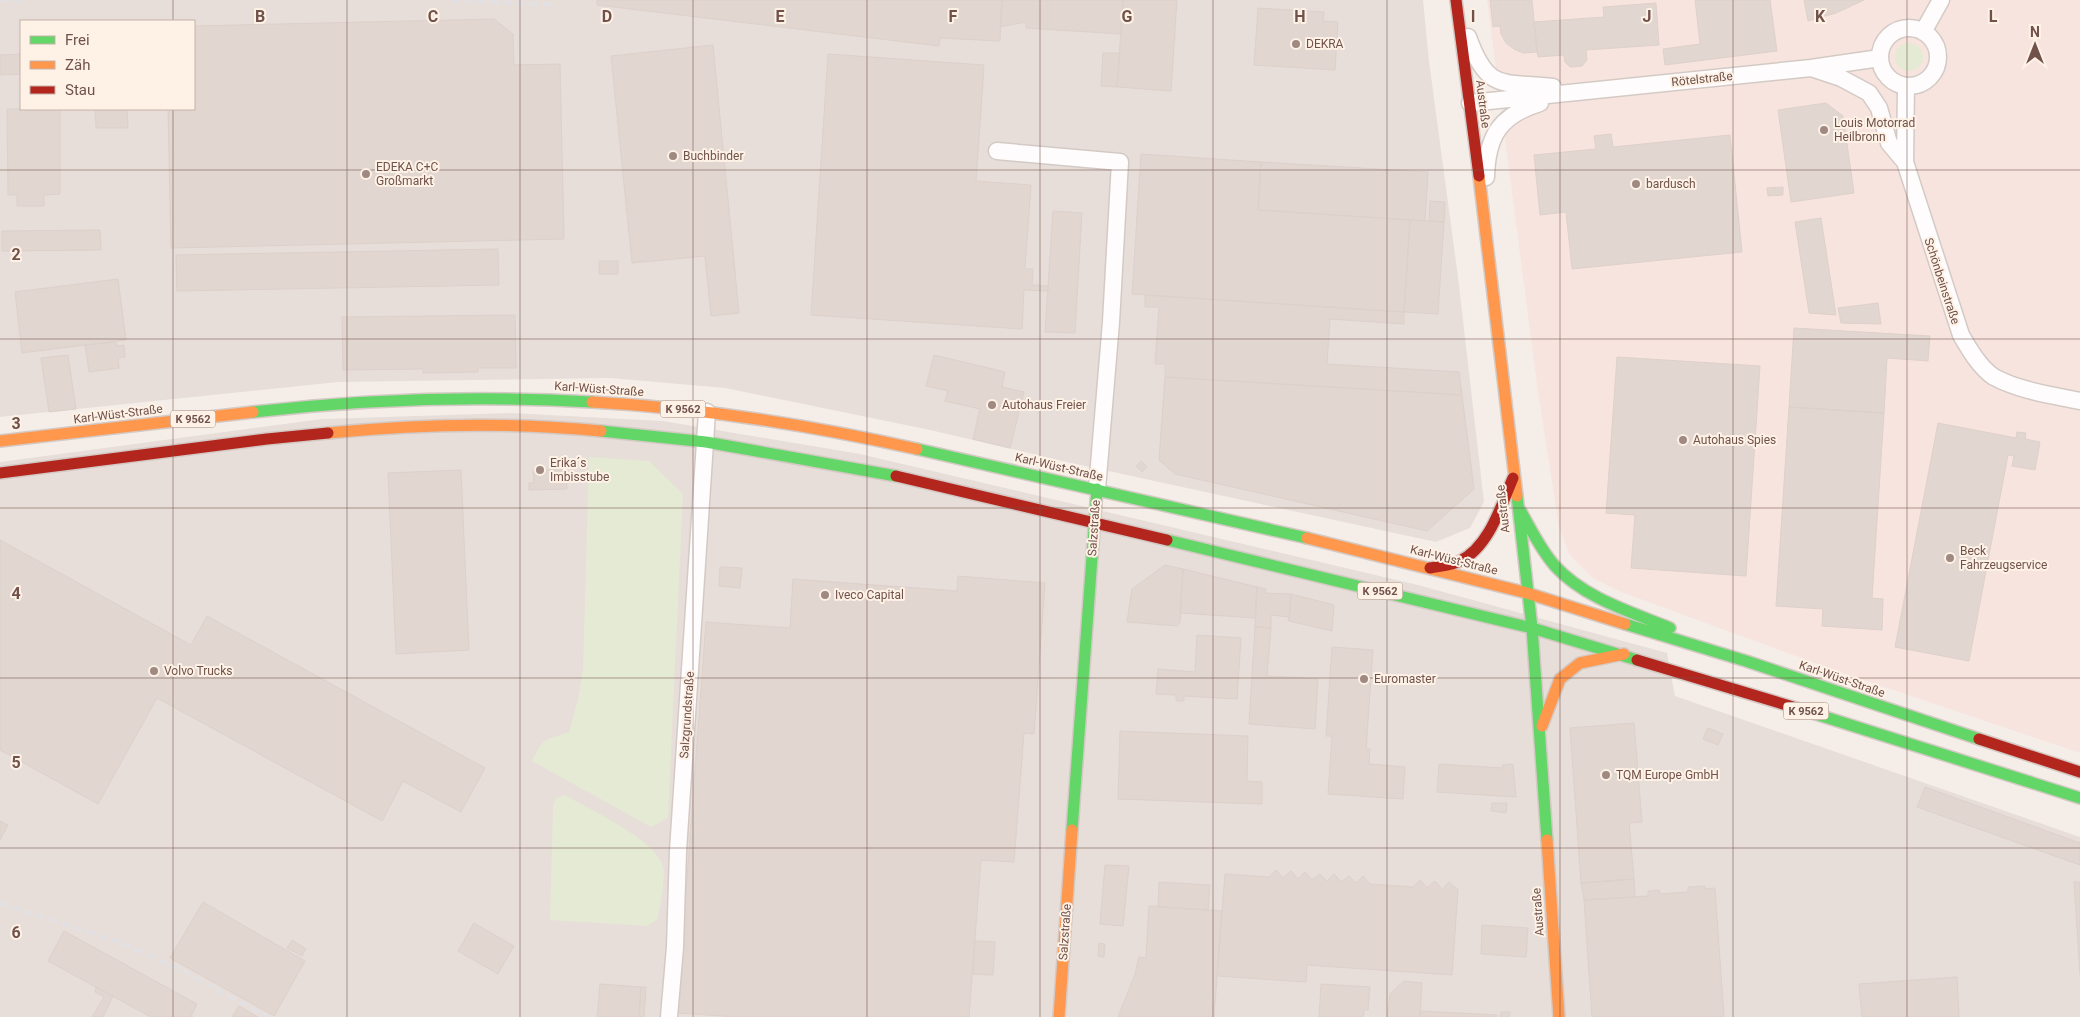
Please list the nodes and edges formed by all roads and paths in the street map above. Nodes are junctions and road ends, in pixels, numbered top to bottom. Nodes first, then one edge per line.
1 (1940, 0) edge
2 (1456, 4) edge
3 (1923, 32) junction
4 (1880, 58) junction
5 (1812, 68) junction
6 (1906, 86) junction
7 (1588, 91) junction
8 (1470, 103) junction
9 (997, 151) dead end
10 (1905, 162) junction
11 (1485, 226) junction
12 (2080, 401) edge
13 (708, 412) junction
14 (0, 441) edge
15 (706, 442) junction
16 (0, 473) edge
17 (1513, 477) junction
18 (1097, 489) junction
19 (1516, 504) junction
20 (1095, 522) junction
21 (1430, 568) junction
22 (1528, 593) junction
23 (1532, 628) junction
24 (1624, 654) junction
25 (1746, 661) junction
26 (1540, 732) junction
27 (2080, 772) edge
28 (2080, 798) edge
29 (669, 1017) edge
30 (1059, 1017) edge
31 (1559, 1017) edge

1 - 3 street
2 - 7 street, Rötelstraße
2 - 8 main road, Austraße
3 - 4 street
3 - 6 street
4 - 5 street, Rötelstraße
4 - 6 street
5 - 7 street, Rötelstraße
5 - 10 street, Rötelstraße
6 - 10 street, Schönbeinstraße
7 - 8 street, Rötelstraße
7 - 11 street, Rötelstraße
8 - 11 main road, Austraße
9 - 18 street, Salzstraße
10 - 12 street, Schönbeinstraße
11 - 17 main road, Austraße
13 - 14 main road, Karl-Wüst-Straße / K 9562
13 - 15 street, Salzgrundstraße
13 - 18 main road, Karl-Wüst-Straße / K 9562
15 - 16 main road, K 9562
15 - 20 main road, K 9562
15 - 29 street, Salzgrundstraße
17 - 19 main road, Austraße
17 - 21 main road
18 - 20 main road, Salzstraße
18 - 21 main road, Karl-Wüst-Straße / K 9562
19 - 22 main road, Austraße
19 - 25 main road
20 - 23 main road, K 9562
20 - 30 main road, Salzstraße
21 - 22 main road, Karl-Wüst-Straße / K 9562
22 - 23 main road, Austraße
22 - 25 main road, Karl-Wüst-Straße / K 9562
23 - 24 main road, K 9562
23 - 26 main road, Austraße
24 - 26 main road
24 - 28 main road, K 9562
25 - 27 main road, Karl-Wüst-Straße / K 9562
26 - 31 main road, Austraße

